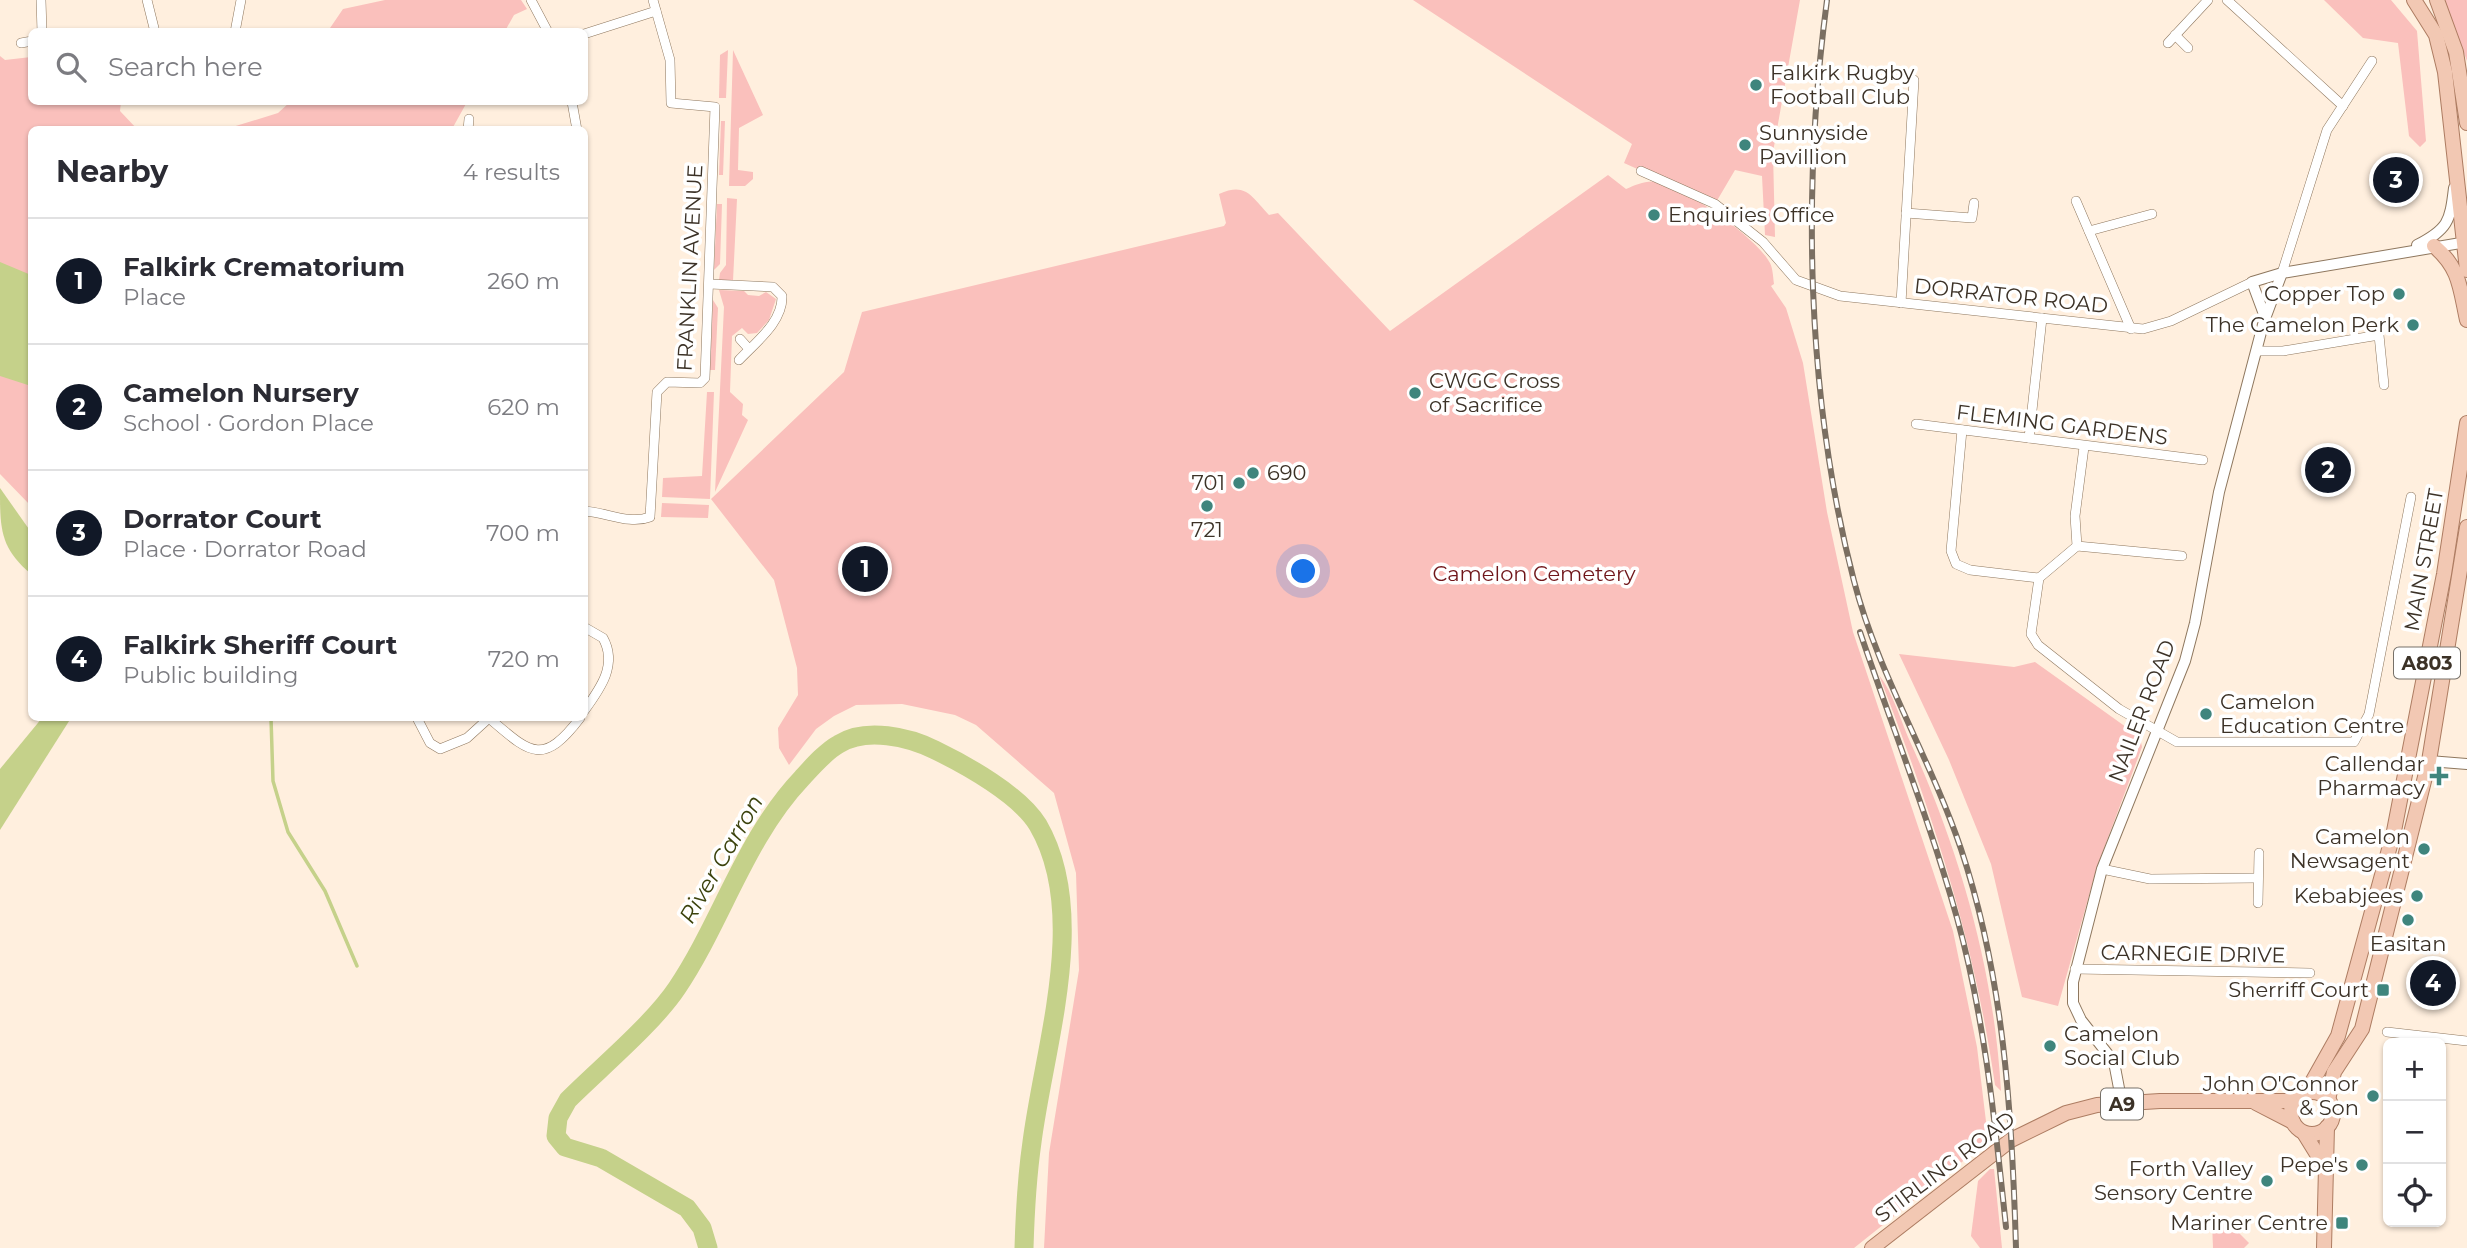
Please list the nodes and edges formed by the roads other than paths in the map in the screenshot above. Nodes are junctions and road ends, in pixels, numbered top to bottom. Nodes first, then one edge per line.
1 (41, 0) edge
2 (147, 0) edge
3 (241, 0) edge
4 (531, 0) edge
5 (653, 0) edge
6 (2208, 0) edge
7 (2227, 0) edge
8 (2414, 0) edge
9 (2437, 0) edge
10 (656, 11) junction
11 (42, 28) edge
12 (154, 28) edge
13 (236, 28) edge
14 (546, 28) edge
15 (588, 33) edge
16 (28, 42) edge
17 (21, 43) dead end
18 (2188, 48) dead end
19 (2372, 61) dead end
20 (1913, 80) dead end
21 (573, 105) edge
22 (2343, 106) junction
23 (469, 119) dead end
24 (2467, 123) edge
25 (468, 126) edge
26 (576, 126) edge
27 (1641, 171) dead end
28 (2456, 176) junction
29 (2076, 201) dead end
30 (1974, 203) dead end
31 (1906, 213) junction
32 (2152, 214) dead end
33 (2089, 231) junction
34 (2466, 242) edge
35 (2434, 246) junction
36 (2405, 251) junction
37 (2467, 270) edge
38 (2282, 273) junction
39 (2252, 282) junction
40 (710, 284) junction
41 (1901, 303) junction
42 (2265, 317) junction
43 (2042, 318) junction
44 (2467, 320) edge
45 (2131, 329) junction
46 (740, 339) dead end
47 (749, 349) junction
48 (2258, 351) junction
49 (739, 360) dead end
50 (2384, 385) dead end
51 (2467, 423) edge
52 (1916, 424) dead end
53 (1962, 430) junction
54 (2029, 438) junction
55 (2084, 447) junction
56 (2203, 460) dead end
57 (2411, 497) dead end
58 (588, 511) edge
59 (2467, 527) edge
60 (2077, 546) junction
61 (2182, 556) dead end
62 (2039, 578) junction
63 (588, 629) edge
64 (588, 705) edge
65 (419, 721) edge
66 (486, 721) edge
67 (492, 721) edge
68 (577, 721) edge
69 (2155, 731) junction
70 (2429, 761) junction
71 (2467, 764) edge
72 (2403, 787) junction
73 (2259, 853) dead end
74 (2102, 869) junction
75 (2258, 878) junction
76 (2258, 903) dead end
77 (2075, 969) junction
78 (2310, 973) dead end
79 (2387, 1032) dead end
80 (2467, 1041) edge
81 (2300, 1097) junction
82 (2328, 1100) junction
83 (2252, 1101) junction
84 (2122, 1104) junction
85 (2293, 1122) junction
86 (2327, 1127) junction
87 (2304, 1133) junction
88 (2326, 1169) junction
89 (1872, 1248) edge
90 (2324, 1248) edge

1 - 11 street
2 - 12 street
3 - 13 street
4 - 14 street
5 - 10 street, FRANKLIN AVENUE
6 - 18 street
7 - 22 street
8 - 28 main road
9 - 24 main road
10 - 15 street
10 - 40 street, FRANKLIN AVENUE
16 - 17 street
19 - 22 street
20 - 31 street
21 - 26 street
22 - 38 street
23 - 25 street
27 - 41 street, DORRATOR ROAD
28 - 34 main road
28 - 36 street, DORRATOR ROAD
29 - 33 street
30 - 31 street
31 - 41 street
32 - 33 street
33 - 45 street
34 - 35 street, DORRATOR ROAD
34 - 37 main road
35 - 36 street, DORRATOR ROAD
35 - 44 main road
36 - 38 street, DORRATOR ROAD
38 - 39 street, DORRATOR ROAD
38 - 42 street, NAILER ROAD
39 - 42 street
39 - 45 street, DORRATOR ROAD
40 - 47 street
40 - 58 street, FRANKLIN AVENUE
41 - 43 street, DORRATOR ROAD
42 - 48 street, NAILER ROAD
43 - 45 street, DORRATOR ROAD
43 - 54 street
46 - 47 street
47 - 49 street
48 - 50 street
48 - 69 street, NAILER ROAD
51 - 72 main road, MAIN STREET / A803
52 - 53 street, FLEMING GARDENS
53 - 54 street, FLEMING GARDENS
53 - 62 street
54 - 55 street, FLEMING GARDENS
55 - 56 street, FLEMING GARDENS
55 - 60 street
57 - 69 street
59 - 70 main road, MAIN STREET / A803
60 - 61 street
60 - 62 street
62 - 69 street
63 - 64 street
65 - 66 street
67 - 68 street
69 - 74 street, NAILER ROAD
70 - 71 street
70 - 72 main road, MAIN STREET / A803
70 - 82 main road, MAIN STREET / A803
72 - 81 main road, MAIN STREET / A803
73 - 75 street
74 - 75 street
74 - 77 street, NAILER ROAD
75 - 76 street
77 - 78 street, CARNEGIE DRIVE
77 - 84 street, NAILER ROAD
79 - 80 street
81 - 82 main road
81 - 83 main road, STIRLING ROAD / A9
81 - 85 main road
82 - 86 main road
83 - 84 main road, STIRLING ROAD / A9
83 - 85 main road, STIRLING ROAD / A9
84 - 89 main road, STIRLING ROAD / A9
85 - 87 main road
86 - 87 main road
86 - 88 main road
87 - 88 main road
88 - 90 main road

